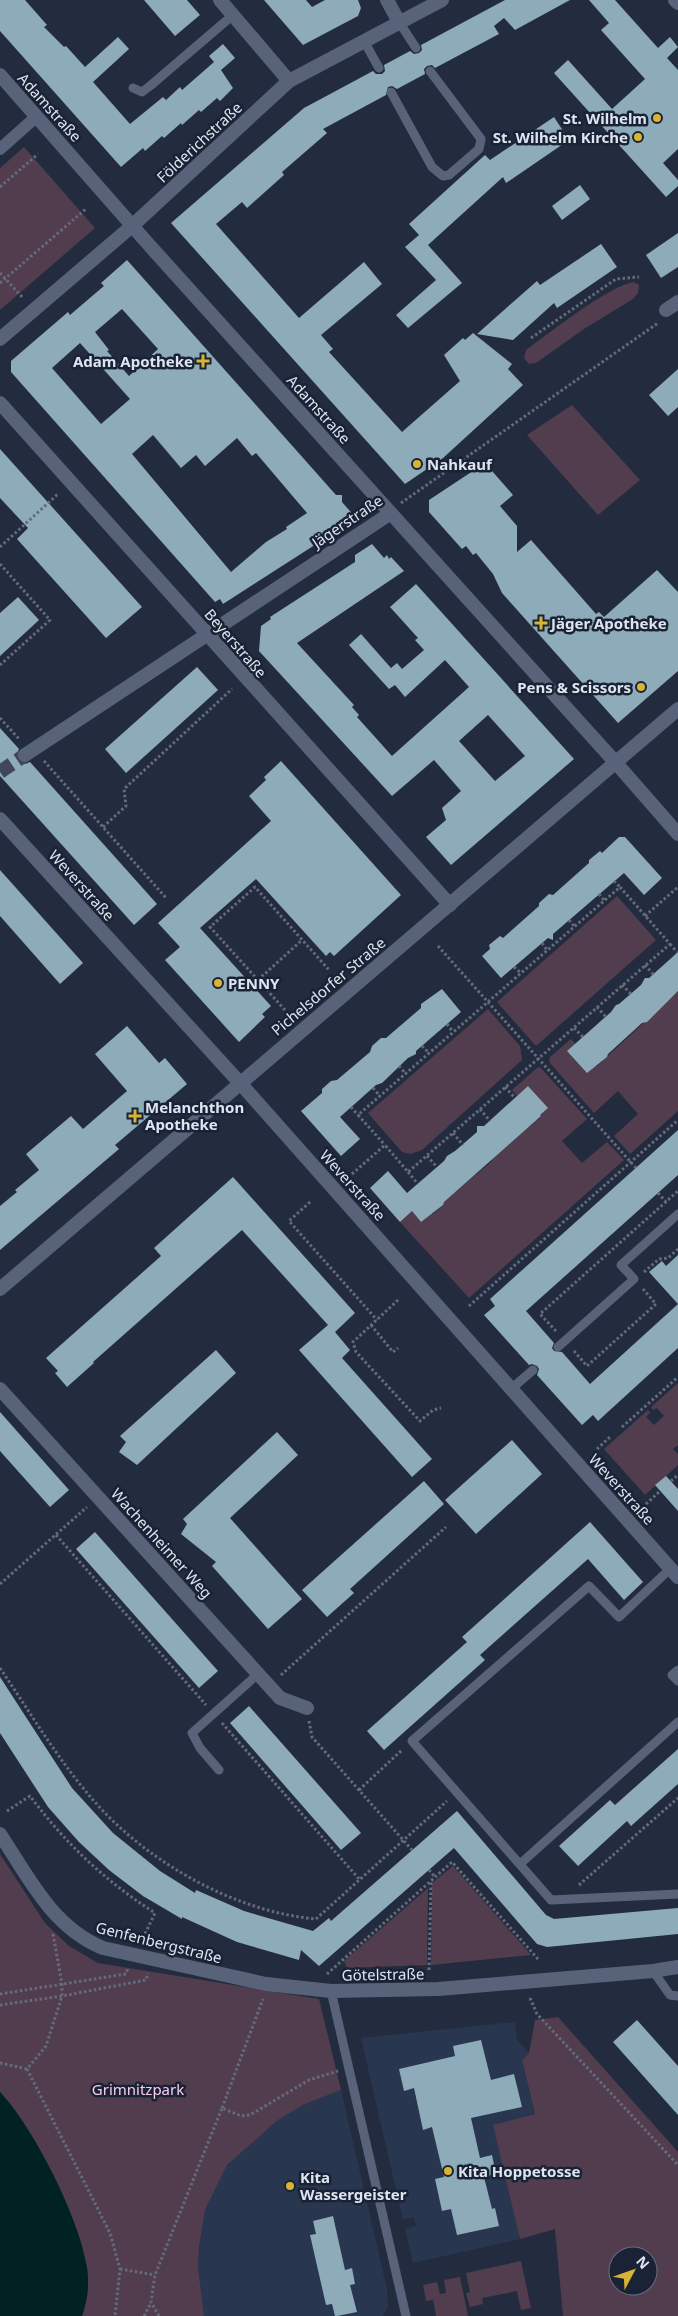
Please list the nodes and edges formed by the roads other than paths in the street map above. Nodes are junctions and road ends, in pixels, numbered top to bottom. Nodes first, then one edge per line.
1 (220, 0) edge
2 (387, 0) edge
3 (442, 0) edge
4 (675, 0) edge
5 (678, 4) edge
6 (232, 15) junction
7 (400, 22) junction
8 (364, 41) junction
9 (416, 48) dead end
10 (379, 68) dead end
11 (430, 71) dead end
12 (0, 75) edge
13 (289, 81) junction
14 (133, 88) dead end
15 (392, 92) dead end
16 (37, 116) junction
17 (0, 149) edge
18 (132, 226) junction
19 (678, 302) edge
20 (666, 310) road end
21 (0, 339) edge
22 (0, 403) edge
23 (390, 513) junction
24 (207, 634) junction
25 (678, 708) edge
26 (23, 749) tunnel mouth
27 (616, 763) junction
28 (0, 819) edge
29 (678, 834) edge
30 (450, 904) junction
31 (240, 1083) junction
32 (678, 1214) edge
33 (0, 1289) edge
34 (558, 1347) dead end
35 (533, 1370) dead end
36 (0, 1389) edge
37 (511, 1389) junction
38 (674, 1572) edge
39 (678, 1670) edge
40 (258, 1674) junction
41 (678, 1681) edge
42 (307, 1708) road end
43 (678, 1722) edge
44 (219, 1770) dead end
45 (0, 1834) edge
46 (520, 1864) junction
47 (678, 1894) edge
48 (678, 1967) edge
49 (653, 1971) junction
50 (331, 1991) junction
51 (678, 1996) edge
52 (406, 2316) edge

1 - 6 street
2 - 7 street
3 - 7 street, Földerichstraße
4 - 5 street
6 - 13 street
6 - 14 lane
7 - 8 street, Földerichstraße
7 - 9 lane
8 - 10 lane
8 - 13 street, Földerichstraße
11 - 15 lane
12 - 16 street, Adamstraße
13 - 18 street, Földerichstraße
16 - 17 street
16 - 18 street, Adamstraße
18 - 21 street, Földerichstraße
18 - 23 street, Adamstraße
19 - 20 street
22 - 24 street, Beyerstraße
23 - 24 street, Jägerstraße
23 - 27 street, Adamstraße
24 - 26 street, Jägerstraße
24 - 30 street, Beyerstraße
25 - 27 street, Pichelsdorfer Straße
27 - 29 street, Adamstraße
27 - 30 street, Pichelsdorfer Straße
28 - 31 street, Weverstraße
30 - 31 street, Pichelsdorfer Straße
31 - 33 street, Pichelsdorfer Straße
31 - 37 street, Weverstraße
32 - 34 lane
35 - 37 lane
36 - 40 street, Wachenheimer Weg
37 - 38 street, Weverstraße
38 - 46 lane
39 - 41 lane
40 - 42 street, Wachenheimer Weg
40 - 44 lane
43 - 46 lane
45 - 50 street, Genfenbergstraße
46 - 47 lane
48 - 49 street, Götelstraße
49 - 50 street, Götelstraße
49 - 51 lane
50 - 52 lane, Götelstraße

